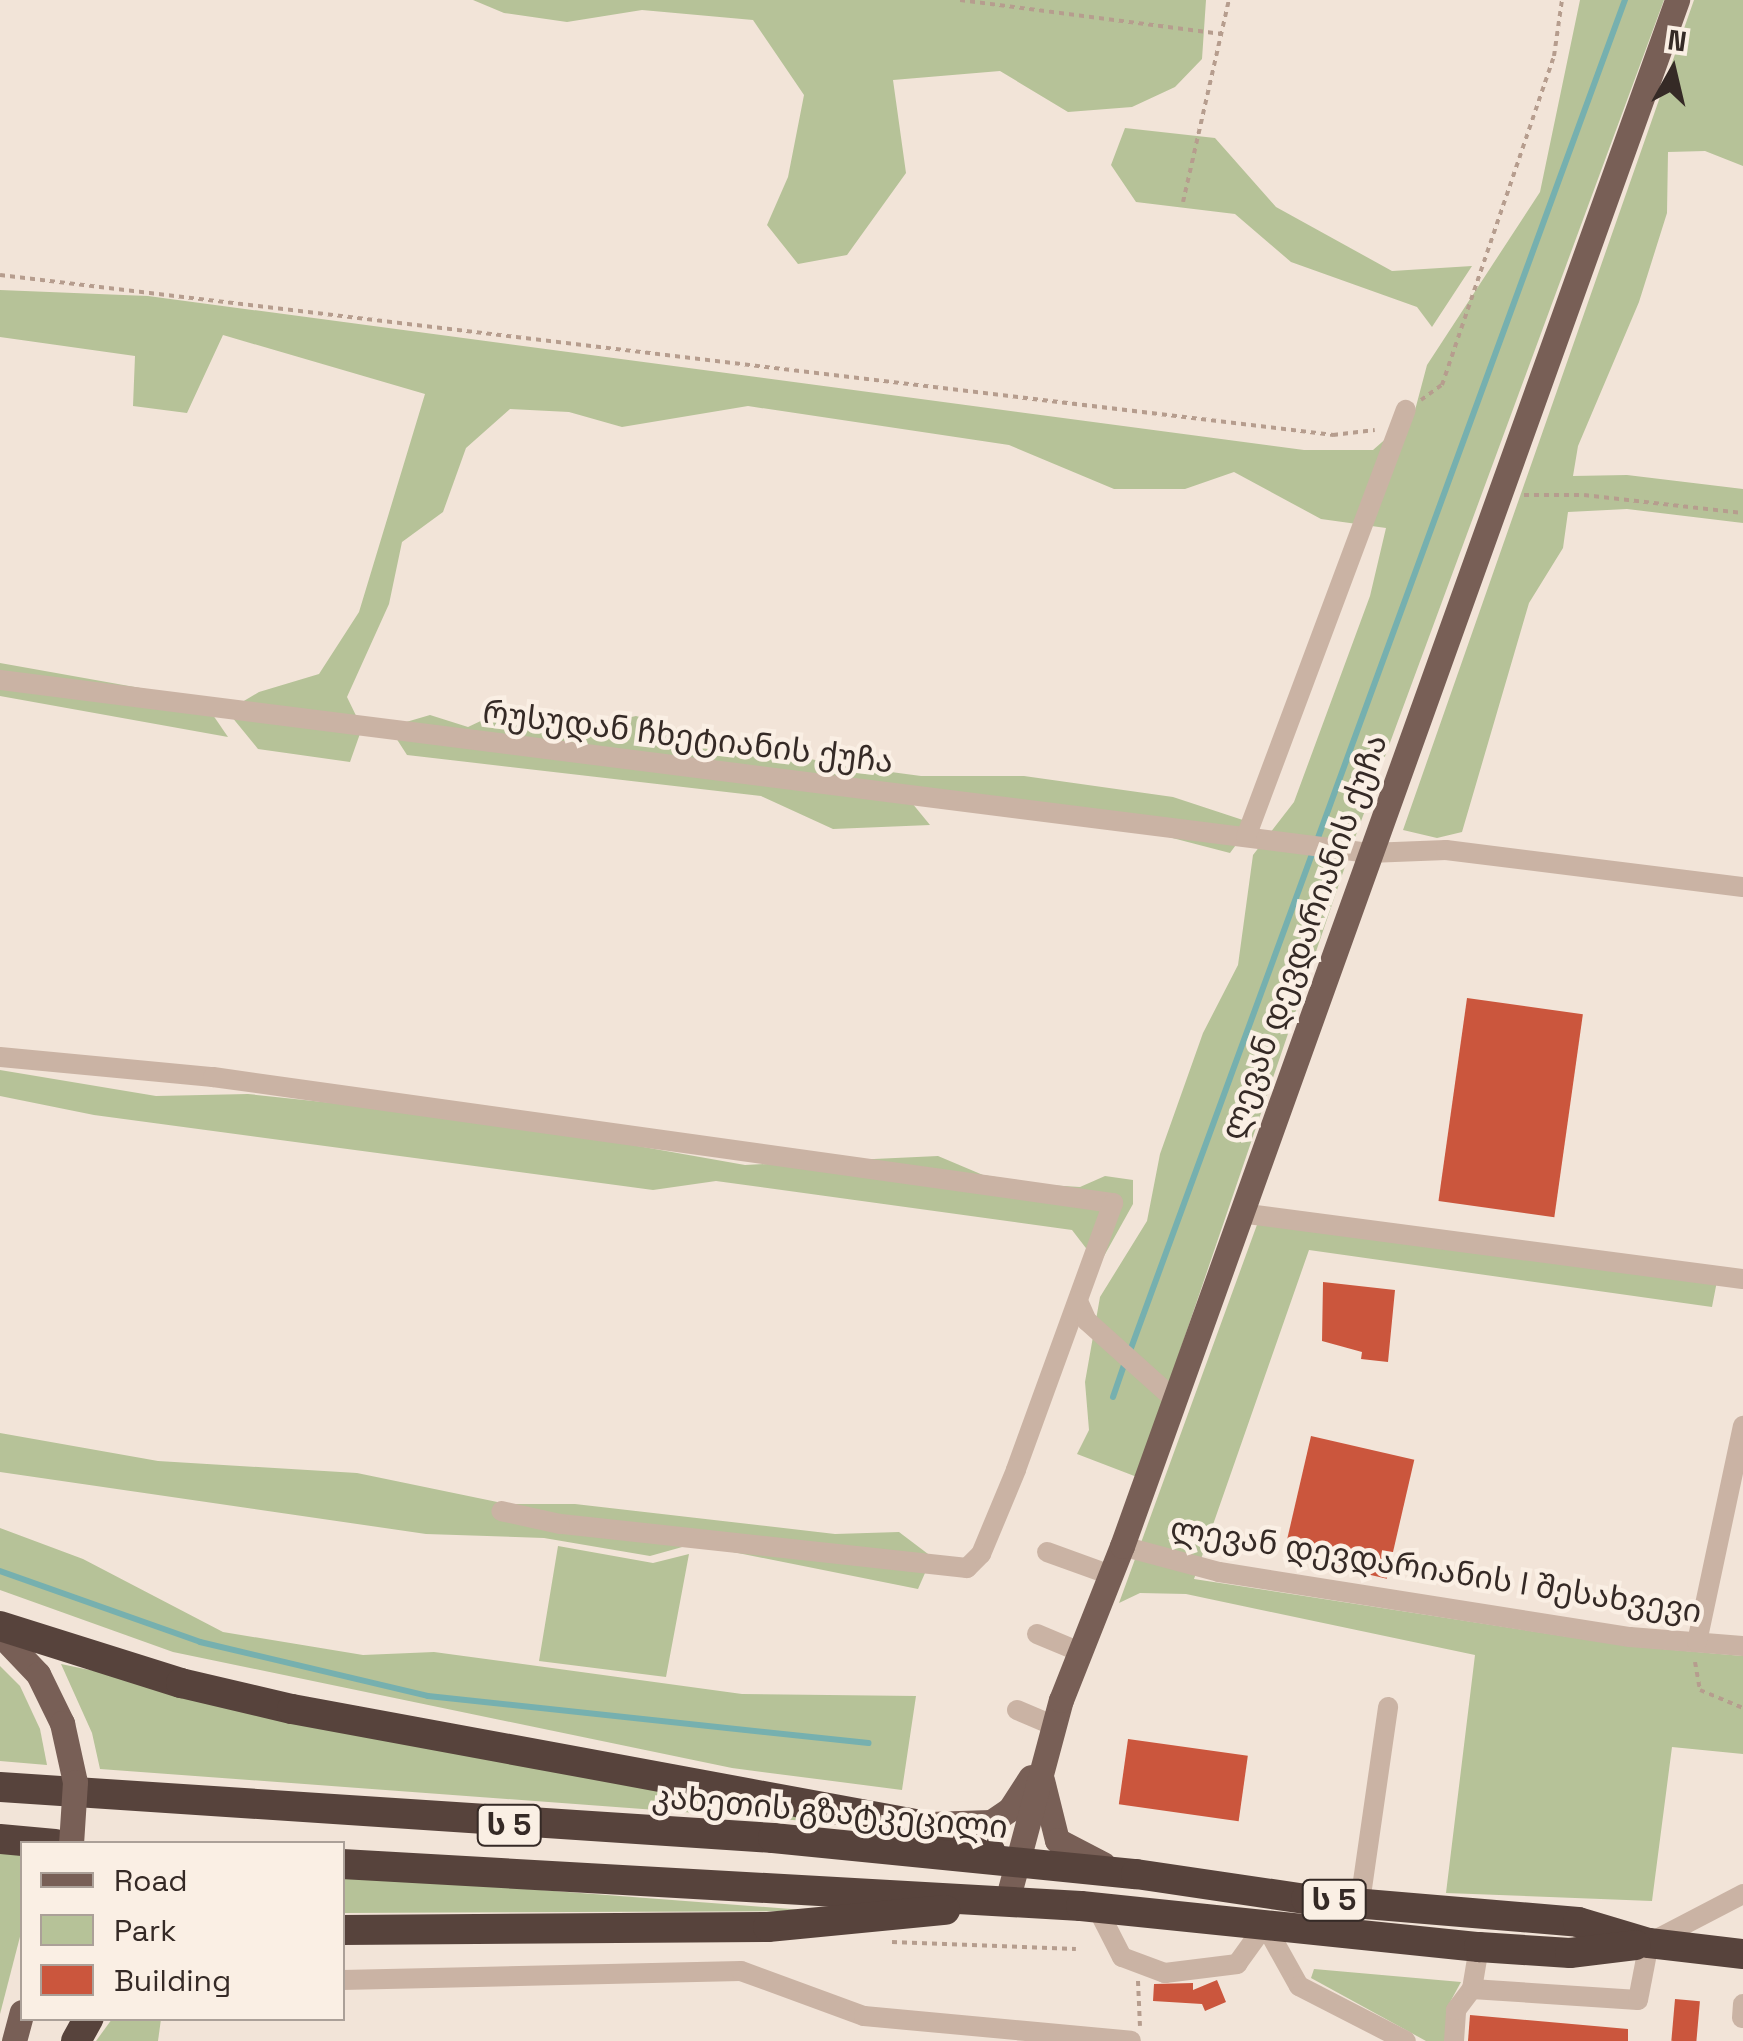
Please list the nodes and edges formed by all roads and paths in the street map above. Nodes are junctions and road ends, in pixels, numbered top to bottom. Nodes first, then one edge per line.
1 (960, 0) edge
2 (1229, 0) edge
3 (1562, 0) edge
4 (1677, 0) edge
5 (1222, 34) junction
6 (1183, 202) dead end
7 (0, 275) edge
8 (1406, 410) junction
9 (1500, 489) junction
10 (1743, 513) edge
11 (0, 680) edge
12 (1246, 837) junction
13 (1369, 853) junction
14 (1743, 887) edge
15 (0, 1056) edge
16 (1240, 1213) junction
17 (1743, 1279) edge
18 (1078, 1301) junction
19 (1174, 1399) junction
20 (1743, 1426) edge
21 (501, 1511) dead end
22 (1122, 1546) junction
23 (1047, 1552) dead end
24 (1110, 1575) junction
25 (0, 1626) edge
26 (0, 1634) edge
27 (1037, 1634) dead end
28 (1697, 1642) junction
29 (1743, 1646) edge
30 (1080, 1652) junction
31 (1388, 1707) dead end
32 (1743, 1708) edge
33 (1017, 1710) dead end
34 (1053, 1725) junction
35 (1040, 1765) junction
36 (0, 1787) edge
37 (915, 1824) junction
38 (71, 1841) edge
39 (1017, 1863) junction
40 (345, 1864) edge
41 (1136, 1874) junction
42 (1743, 1894) edge
43 (1007, 1901) junction
44 (1360, 1902) junction
45 (1097, 1908) junction
46 (1265, 1924) junction
47 (345, 1930) edge
48 (1649, 1943) junction
49 (1479, 1948) junction
50 (1743, 1954) edge
51 (1139, 1966) junction
52 (345, 1980) edge
53 (1472, 1989) junction
54 (1743, 2004) edge
55 (1742, 2018) edge
56 (1131, 2041) edge
57 (1139, 2041) edge
58 (1406, 2041) edge
59 (1454, 2041) edge

1 - 5 path
2 - 5 path
3 - 8 path
4 - 9 main road, ლევან დევდარიანის ქუჩა
5 - 6 path
7 - 8 path
8 - 12 street
9 - 10 path
9 - 13 main road, ლევან დევდარიანის ქუჩა
11 - 12 street, რუსუდან ჩხეტიანის ქუჩა
12 - 13 street, რუსუდან ჩხეტიანის ქუჩა
13 - 14 street, რუსუდან ჩხეტიანის ქუჩა
13 - 16 main road, ლევან დევდარიანის ქუჩა
15 - 18 street
16 - 17 street
16 - 19 main road, ლევან დევდარიანის ქუჩა
18 - 19 street
18 - 21 street
19 - 22 main road, ლევან დევდარიანის ქუჩა
20 - 28 street
22 - 24 main road, ლევან დევდარიანის ქუჩა
22 - 28 street, ლევან დევდარიანის I შესახვევი
23 - 24 street
24 - 30 main road, ლევან დევდარიანის ქუჩა
25 - 37 highway
26 - 38 main road, bridge
27 - 30 street
28 - 29 street, ლევან დევდარიანის I შესახვევი
28 - 32 path
30 - 34 main road, ლევან დევდარიანის ქუჩა
31 - 44 street
33 - 34 street
34 - 35 main road, ლევან დევდარიანის ქუჩა
35 - 37 main road
35 - 39 main road, ლევან დევდარიანის ქუჩა
35 - 41 main road
36 - 39 highway, კახეთის გზატკეცილი / ს 5
37 - 39 highway
39 - 41 highway, კახეთის გზატკეცილი / ს 5
39 - 43 main road, ლევან დევდარიანის ქუჩა
40 - 43 highway, კახეთის გზატკეცილი / ს 5
41 - 44 highway, კახეთის გზატკეცილი / ს 5
42 - 48 street
43 - 45 highway, კახეთის გზატკეცილი / ს 5
43 - 47 highway
44 - 48 highway, კახეთის გზატკეცილი / ს 5
45 - 46 highway, კახეთის გზატკეცილი / ს 5
45 - 51 street
46 - 49 highway, კახეთის გზატკეცილი / ს 5
46 - 51 street
46 - 58 street
48 - 49 highway, კახეთის გზატკეცილი / ს 5
48 - 50 highway, კახეთის გზატკეცილი / ს 5
48 - 53 street
49 - 53 street
51 - 57 path
52 - 56 street
53 - 59 street
54 - 55 street

